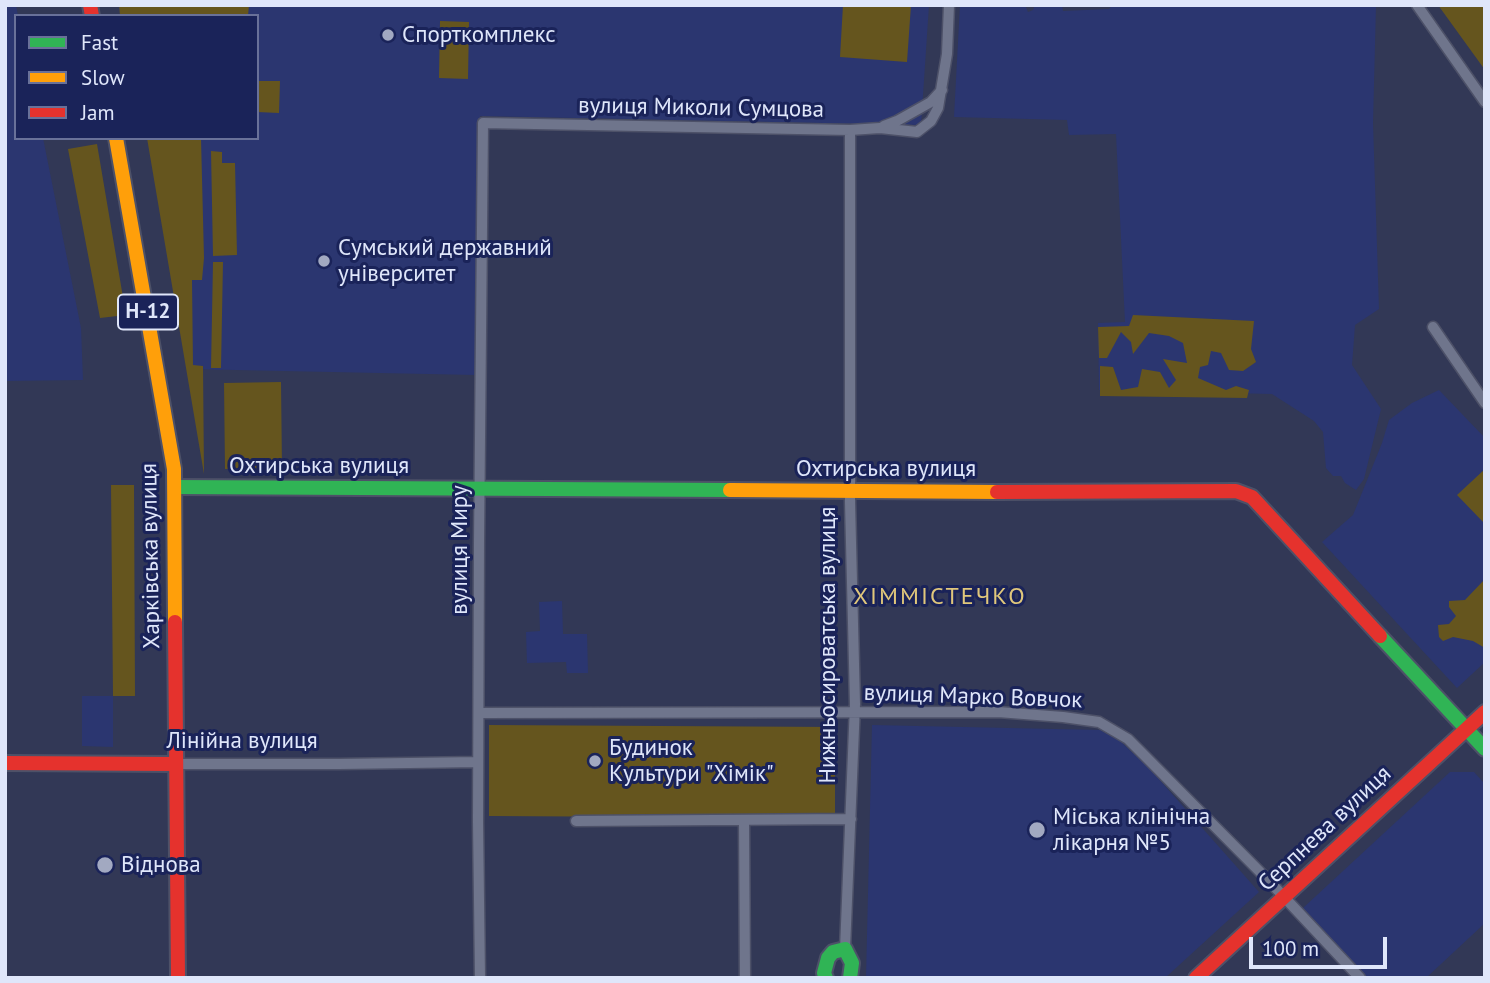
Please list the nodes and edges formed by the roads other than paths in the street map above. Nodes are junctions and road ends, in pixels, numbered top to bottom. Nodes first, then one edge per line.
1 (948, 5) edge
2 (1417, 5) edge
3 (943, 90) junction
4 (1485, 102) edge
5 (483, 123) joint
6 (880, 128) junction
7 (850, 130) junction
8 (116, 140) edge
9 (1433, 327) dead end
10 (1485, 403) edge
11 (175, 487) junction
12 (480, 490) junction
13 (850, 492) junction
14 (855, 711) junction
15 (1485, 712) edge
16 (479, 713) junction
17 (1466, 730) junction
18 (1485, 749) edge
19 (478, 762) junction
20 (5, 763) edge
21 (175, 764) junction
22 (851, 819) junction
23 (576, 821) dead end
24 (744, 821) junction
25 (1284, 898) junction
26 (845, 949) junction
27 (178, 978) edge
28 (480, 978) edge
29 (745, 978) edge
30 (826, 978) edge
31 (850, 978) edge
32 (1196, 978) edge
33 (1359, 978) edge

1 - 3 street
2 - 4 street
3 - 6 street
3 - 6 street, вулиця Миколи Сумцова
5 - 7 street, вулиця Миколи Сумцова
5 - 12 street, вулиця Миру
6 - 7 street, вулиця Миколи Сумцова
7 - 13 street, Нижньосироватська вулиця
8 - 11 main road, Харківська вулиця / Н-12
9 - 10 street
11 - 12 main road, Охтирська вулиця
11 - 21 main road, Харківська вулиця / Н-12
12 - 13 main road, Охтирська вулиця
12 - 16 street, вулиця Миру
13 - 14 street, Нижньосироватська вулиця
13 - 17 main road, Охтирська вулиця
14 - 16 street, вулиця Марко Вовчок
14 - 22 street, Нижньосироватська вулиця
14 - 25 street, вулиця Марко Вовчок
15 - 17 main road, Серпнева вулиця
16 - 19 street, вулиця Миру
17 - 18 main road, Охтирська вулиця
17 - 25 main road, Серпнева вулиця
19 - 21 street, Лінійна вулиця
19 - 28 street, вулиця Миру
20 - 21 main road, Лінійна вулиця
21 - 27 main road, Харківська вулиця
22 - 24 street
22 - 26 street, Нижньосироватська вулиця
23 - 24 street
24 - 29 street
25 - 32 main road, Серпнева вулиця
25 - 33 street, вулиця Марко Вовчок
26 - 30 main road
26 - 31 main road, Нижньосироватська вулиця

